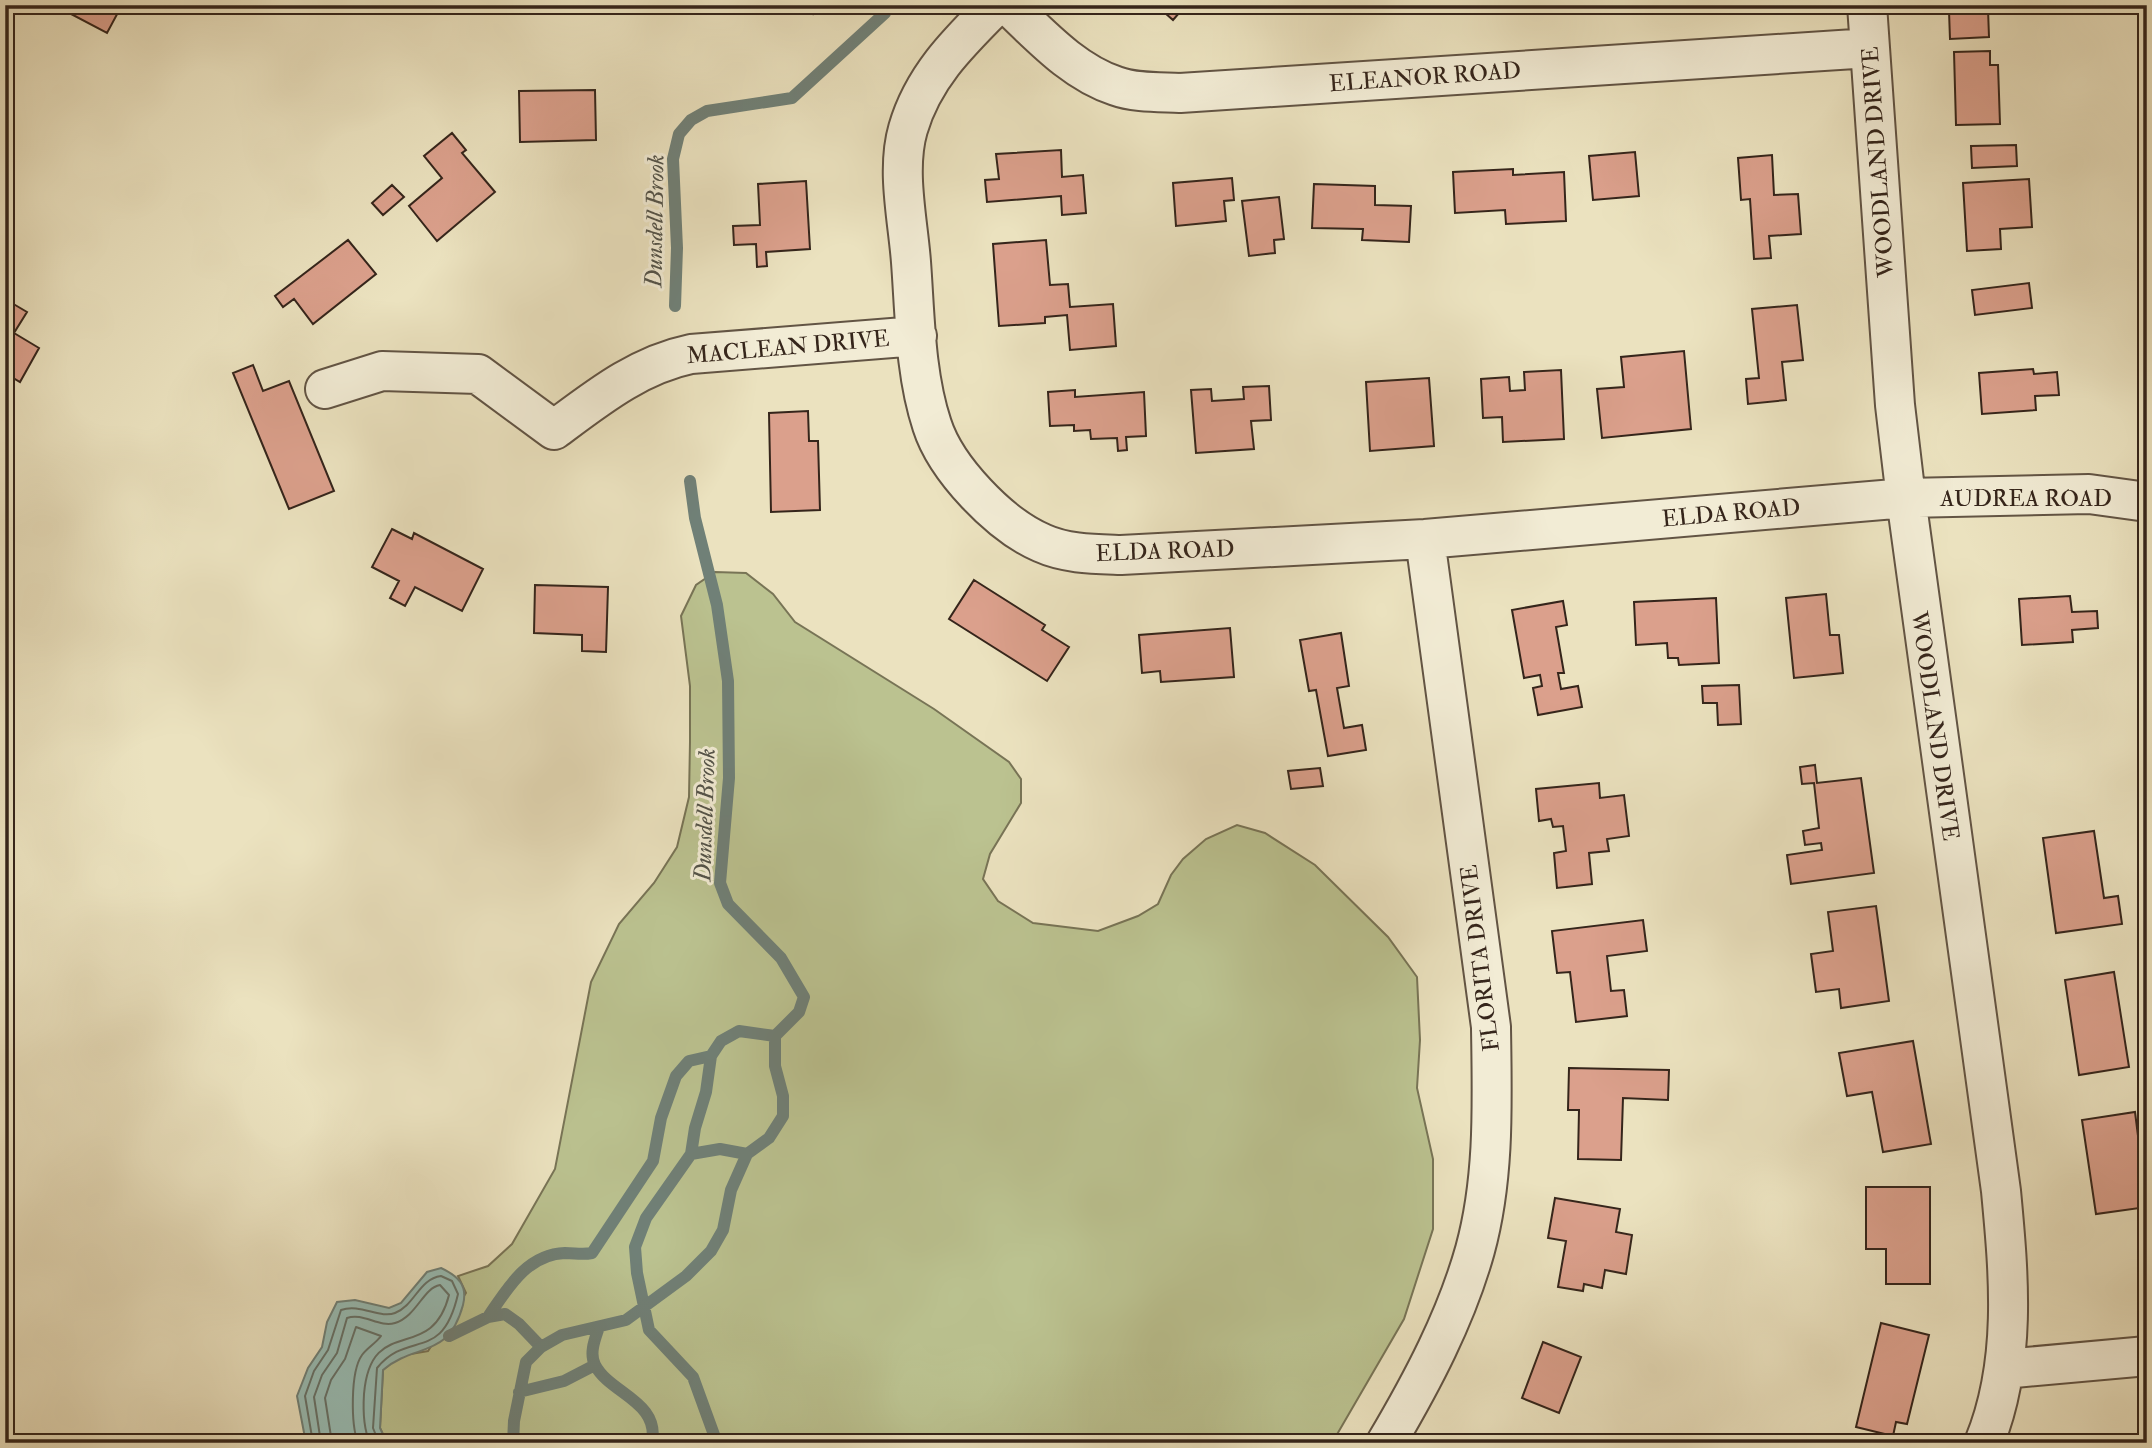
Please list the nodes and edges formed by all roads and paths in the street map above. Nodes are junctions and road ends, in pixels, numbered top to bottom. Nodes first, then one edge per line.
1 (996, 5) edge
2 (1008, 5) edge
3 (1867, 5) edge
4 (1870, 48) junction
5 (917, 335) junction
6 (325, 389) dead end
7 (1906, 498) junction
8 (2147, 502) edge
9 (1424, 539) junction
10 (2147, 1356) edge
11 (2004, 1369) junction
12 (1386, 1443) edge
13 (1984, 1443) edge

1 - 5 street, ELDA ROAD
2 - 4 street, ELEANOR ROAD
3 - 4 street, WOODLAND DRIVE
4 - 7 street, WOODLAND DRIVE
5 - 6 street, MACLEAN DRIVE
5 - 9 street, ELDA ROAD
7 - 8 street, AUDREA ROAD
7 - 9 street, ELDA ROAD
7 - 11 street, WOODLAND DRIVE
9 - 12 street, FLORITA DRIVE
10 - 11 street
11 - 13 street, WOODLAND DRIVE

